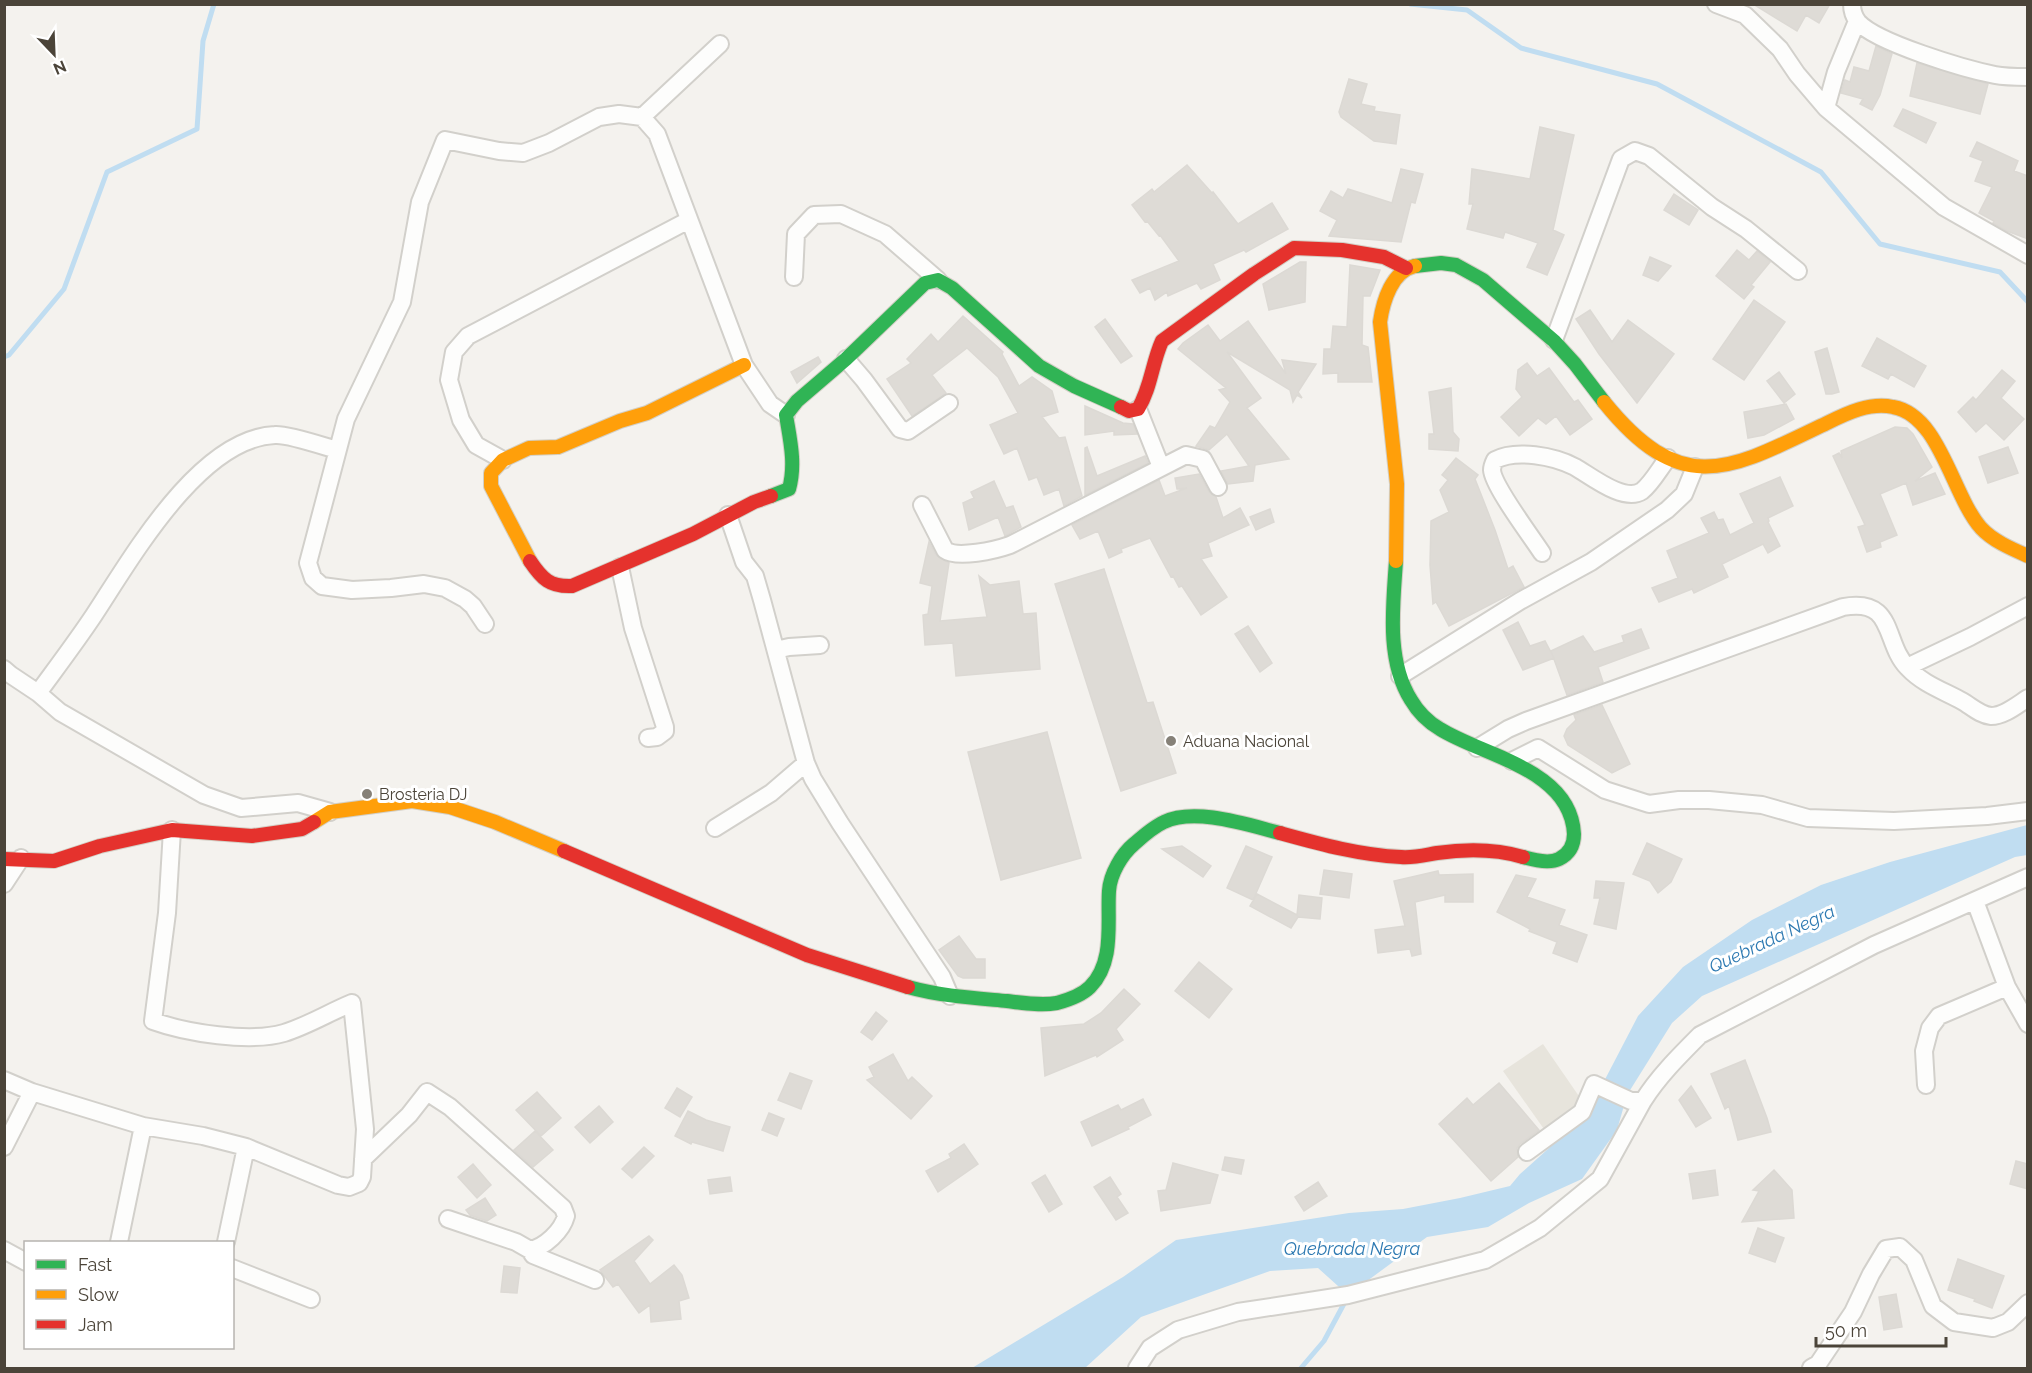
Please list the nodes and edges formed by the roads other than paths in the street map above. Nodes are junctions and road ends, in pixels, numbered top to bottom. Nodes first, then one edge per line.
1 (1716, 4) edge
2 (1852, 4) edge
3 (1857, 21) junction
4 (720, 45) dead end
5 (2028, 77) edge
6 (1826, 108) junction
7 (642, 117) junction
8 (689, 220) junction
9 (2028, 255) edge
10 (1406, 268) junction
11 (1798, 271) dead end
12 (794, 277) dead end
13 (938, 280) junction
14 (1554, 340) junction
15 (846, 358) junction
16 (744, 365) junction
17 (949, 403) dead end
18 (1138, 409) junction
19 (786, 415) junction
20 (337, 450) junction
21 (1668, 458) junction
22 (503, 460) junction
23 (1161, 467) junction
24 (1695, 467) junction
25 (1218, 487) dead end
26 (922, 505) dead end
27 (728, 515) junction
28 (1542, 553) dead end
29 (2028, 556) edge
30 (620, 567) junction
31 (2028, 606) edge
32 (485, 624) dead end
33 (820, 645) dead end
34 (776, 650) junction
35 (1907, 667) junction
36 (4, 669) edge
37 (1400, 676) junction
38 (38, 693) junction
39 (2028, 698) edge
40 (648, 738) dead end
41 (1477, 748) junction
42 (1512, 761) junction
43 (806, 763) junction
44 (2028, 811) edge
45 (330, 812) junction
46 (715, 828) dead end
47 (172, 830) junction
48 (13, 859) edge
49 (2028, 877) edge
50 (4, 884) edge
51 (1975, 901) junction
52 (2007, 987) junction
53 (950, 996) junction
54 (2028, 1024) edge
55 (4, 1080) edge
56 (1926, 1085) dead end
57 (32, 1092) junction
58 (1637, 1101) junction
59 (143, 1126) junction
60 (4, 1147) edge
61 (246, 1147) junction
62 (1527, 1152) dead end
63 (363, 1159) junction
64 (448, 1219) dead end
65 (119, 1241) edge
66 (226, 1241) edge
67 (4, 1250) edge
68 (530, 1250) junction
69 (24, 1261) edge
70 (234, 1269) edge
71 (595, 1280) dead end
72 (311, 1299) dead end
73 (2028, 1303) edge
74 (1137, 1368) edge
75 (1812, 1368) edge

1 - 6 street
2 - 3 street
3 - 5 street
3 - 6 street
4 - 7 street
6 - 9 street
7 - 8 street
7 - 20 street
8 - 16 street
8 - 22 street
10 - 14 main road
10 - 18 main road
10 - 37 main road
11 - 14 street
12 - 13 street
13 - 15 main road
13 - 18 main road
14 - 21 main road
15 - 17 street
15 - 19 main road
16 - 19 street
16 - 22 main road
18 - 23 street
19 - 27 main road
20 - 32 street
20 - 38 street
21 - 24 main road
21 - 28 street
22 - 30 main road
23 - 25 street
23 - 26 street
24 - 29 main road
24 - 37 street
27 - 30 main road
27 - 34 street
30 - 40 street
31 - 35 street
33 - 34 street
34 - 43 street
35 - 39 street
35 - 41 street
36 - 38 street
37 - 41 main road
38 - 45 street
41 - 42 main road
42 - 44 street
42 - 53 main road
43 - 46 street
43 - 53 street
45 - 47 main road
45 - 53 main road
47 - 48 main road
47 - 63 street
48 - 50 street
49 - 51 street
51 - 52 street
51 - 58 street
52 - 54 street
52 - 56 street
55 - 57 street
57 - 59 street
57 - 60 street
58 - 62 street
58 - 74 street
59 - 61 street
59 - 65 street
61 - 63 street
61 - 66 street
63 - 68 street
64 - 68 street
67 - 69 street
68 - 71 street
70 - 72 street
73 - 75 street

